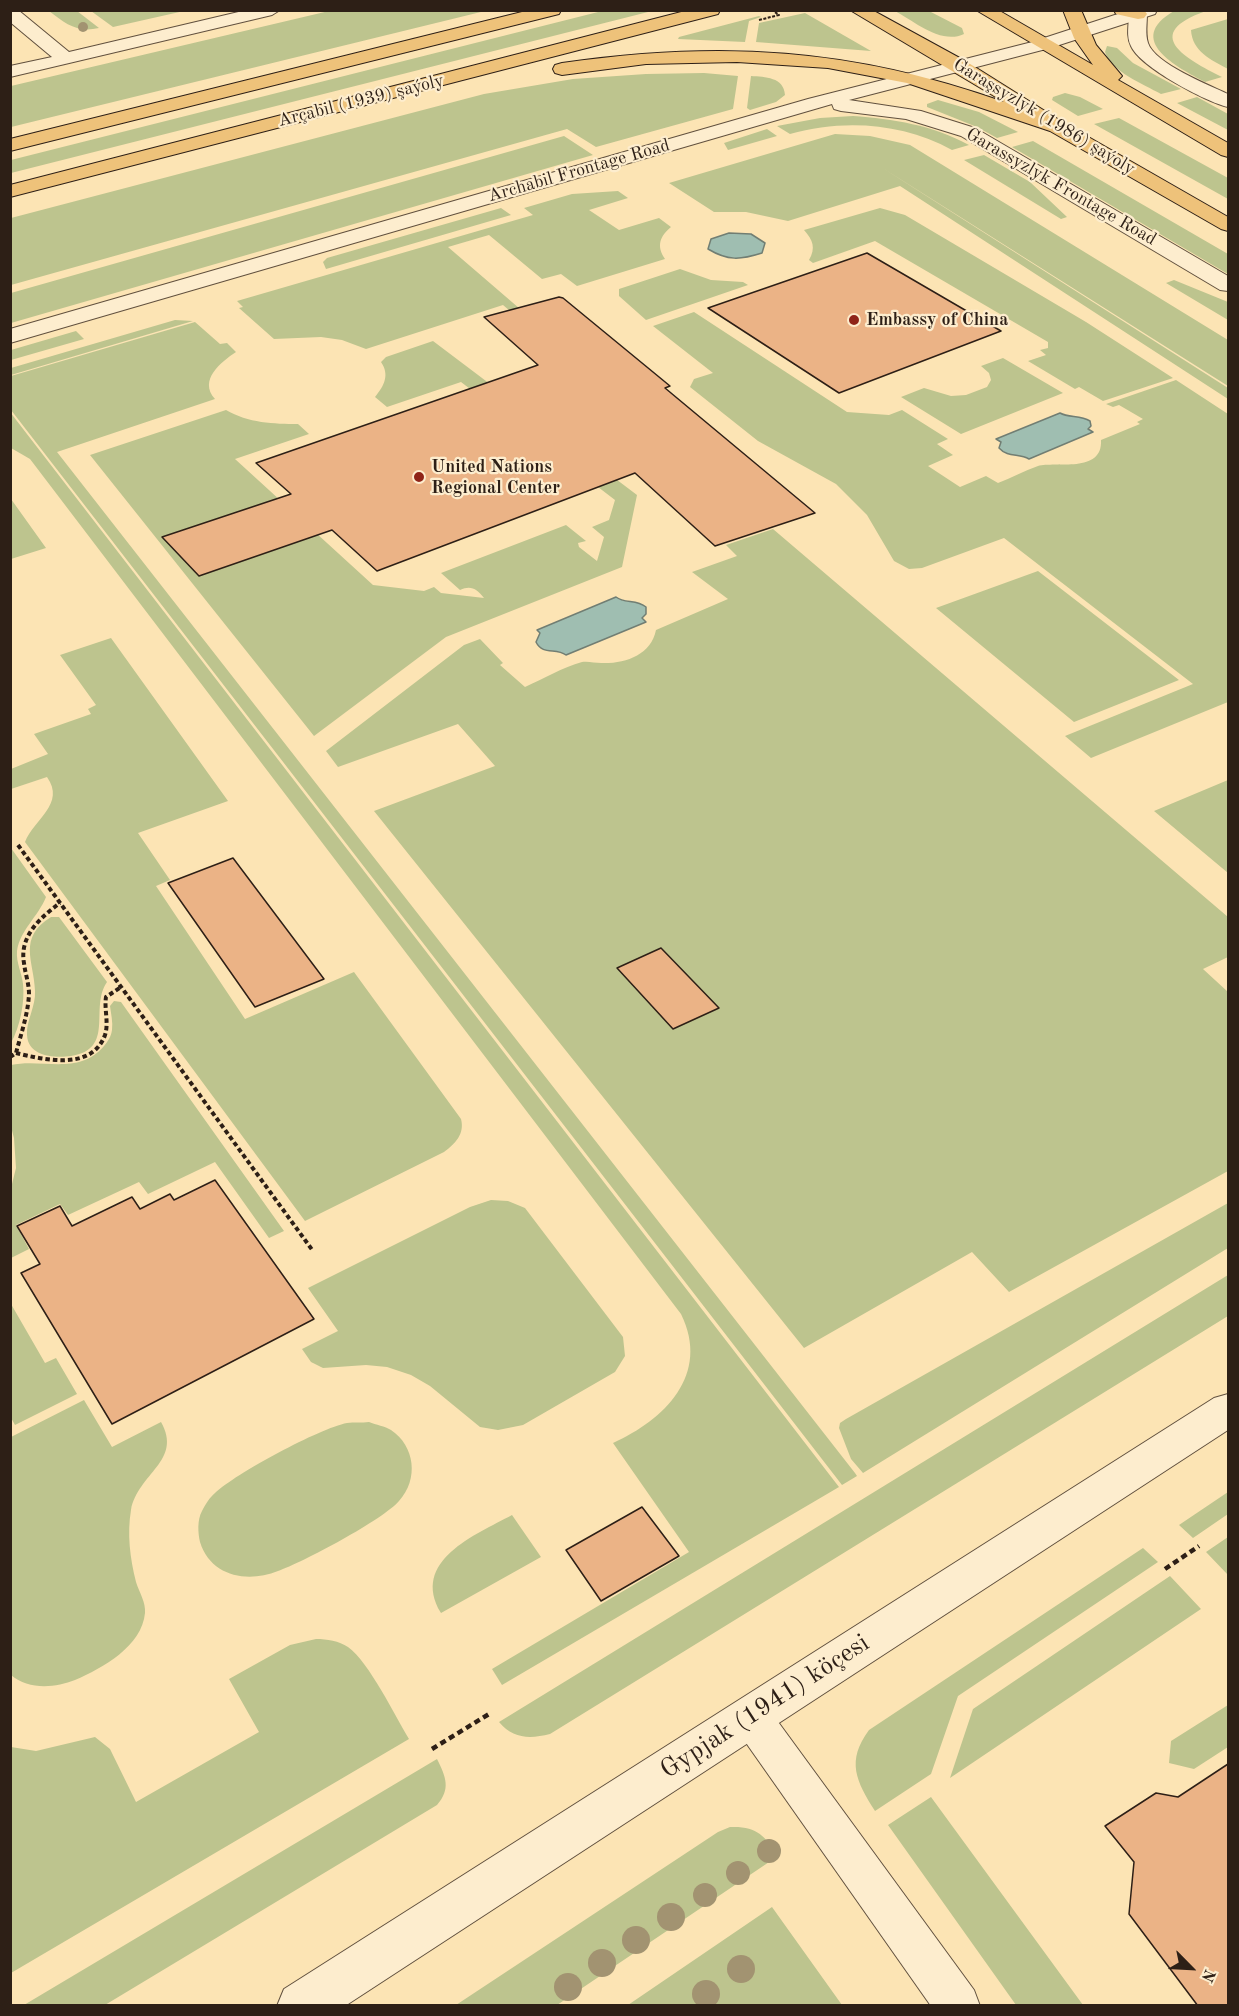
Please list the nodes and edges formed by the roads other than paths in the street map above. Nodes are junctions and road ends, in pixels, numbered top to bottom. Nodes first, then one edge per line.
1 (272, 10) edge
2 (553, 10) edge
3 (712, 10) edge
4 (858, 10) edge
5 (984, 10) edge
6 (1072, 10) edge
7 (1136, 12) edge
8 (10, 13) edge
9 (1080, 34) junction
10 (1044, 44) junction
11 (66, 59) junction
12 (960, 66) junction
13 (10, 72) edge
14 (911, 78) junction
15 (371, 99) junction
16 (1228, 101) edge
17 (815, 103) junction
18 (1142, 104) junction
19 (1057, 127) junction
20 (10, 145) edge
21 (1228, 151) edge
22 (10, 191) edge
23 (1228, 225) edge
24 (1228, 285) edge
25 (10, 336) edge
26 (1228, 1410) edge
27 (751, 1717) junction
28 (301, 2006) edge
29 (958, 2006) edge

1 - 11 street
2 - 20 main road, Arçabil (1939) şaýoly
3 - 15 main road, Arçabil (1939) şaýoly
4 - 12 main road, Garaşsyzlyk (1986) şaýoly
5 - 10 main road
6 - 9 main road
7 - 9 street, Archabil Frontage Road
7 - 16 street
8 - 11 street
9 - 10 street, Archabil Frontage Road
9 - 18 main road
10 - 12 street, Archabil Frontage Road
10 - 18 main road
11 - 13 street
12 - 14 street, Archabil Frontage Road
12 - 19 main road, Garaşsyzlyk (1986) şaýoly
14 - 15 main road
14 - 17 street, Archabil Frontage Road
14 - 19 main road
15 - 22 main road, Arçabil (1939) şaýoly
17 - 24 street, Garassyzlyk Frontage Road
17 - 25 street, Archabil Frontage Road
18 - 21 main road
19 - 23 main road, Garaşsyzlyk (1986) şaýoly
26 - 27 street, Gypjak (1941) köçesi
27 - 28 street, Gypjak (1941) köçesi
27 - 29 lane

